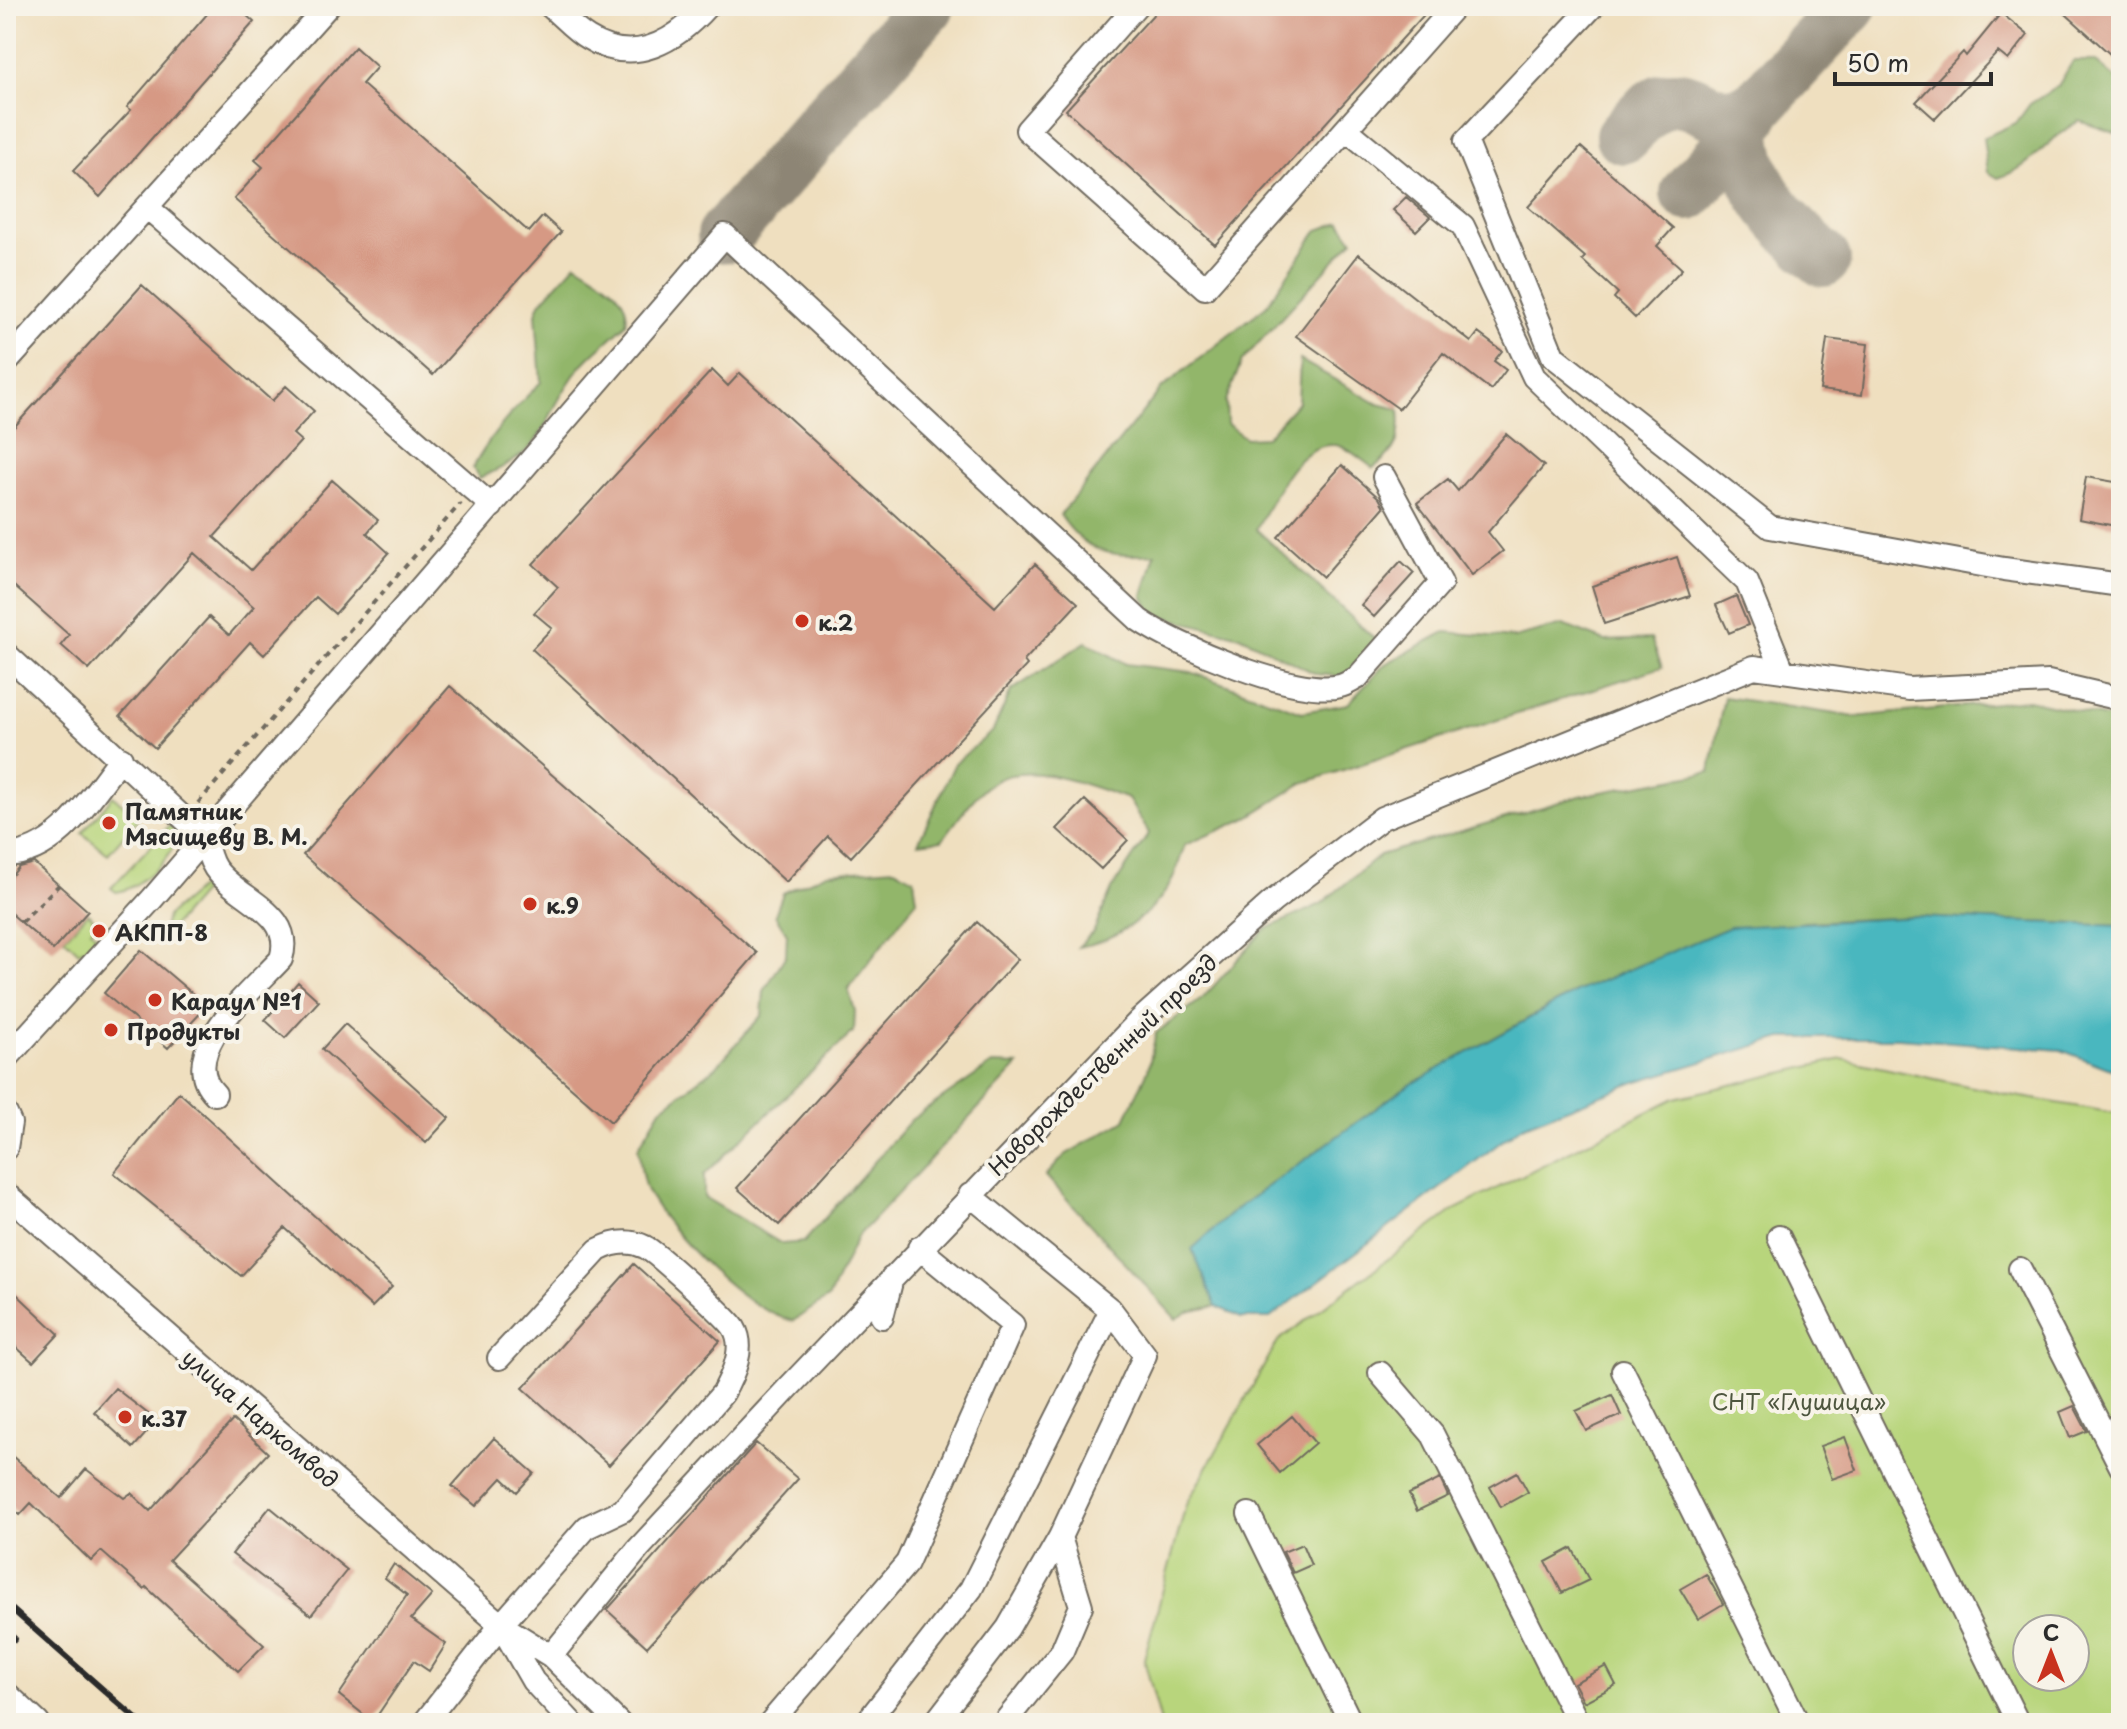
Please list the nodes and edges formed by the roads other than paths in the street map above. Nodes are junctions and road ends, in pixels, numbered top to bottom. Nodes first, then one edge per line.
1 (328, 6) edge
2 (550, 6) edge
3 (707, 6) edge
4 (1136, 6) edge
5 (1455, 6) edge
6 (1593, 6) edge
7 (1346, 129) junction
8 (148, 208) junction
9 (6, 363) edge
10 (1384, 477) dead end
11 (492, 506) junction
12 (2121, 585) edge
13 (6, 654) edge
14 (1783, 671) junction
15 (2121, 699) edge
16 (121, 758) junction
17 (205, 838) junction
18 (6, 855) edge
19 (6, 1059) edge
20 (215, 1094) dead end
21 (6, 1114) edge
22 (6, 1148) edge
23 (6, 1194) edge
24 (970, 1195) junction
25 (1779, 1237) dead end
26 (919, 1248) junction
27 (2020, 1269) dead end
28 (892, 1277) junction
29 (1111, 1310) junction
30 (882, 1317) dead end
31 (499, 1358) dead end
32 (1623, 1371) dead end
33 (1380, 1373) dead end
34 (2121, 1467) edge
35 (1249, 1514) dead end
36 (1060, 1537) junction
37 (510, 1631) junction
38 (563, 1661) junction
39 (6, 1693) edge
40 (38, 1723) edge
41 (424, 1723) edge
42 (572, 1723) edge
43 (619, 1723) edge
44 (770, 1723) edge
45 (866, 1723) edge
46 (935, 1723) edge
47 (1004, 1723) edge
48 (1351, 1723) edge
49 (1578, 1723) edge
50 (1798, 1723) edge
51 (2018, 1723) edge

1 - 8 street
2 - 3 street
4 - 7 street
5 - 7 street
6 - 12 street
7 - 14 street
8 - 9 street
8 - 11 street
10 - 11 street
11 - 17 street
13 - 16 street
14 - 15 street, Новорождественный проезд
14 - 24 street, Новорождественный проезд
16 - 17 street
16 - 18 street
17 - 19 street
17 - 20 street
21 - 22 street
23 - 37 street, улица Наркомвод
24 - 26 street, Новорождественный проезд
24 - 29 street
25 - 51 street
26 - 28 street, Новорождественный проезд
26 - 44 street
27 - 34 street
28 - 30 street
28 - 38 street, Новорождественный проезд
29 - 36 street
29 - 45 street
31 - 37 street
32 - 50 street
33 - 49 street
35 - 48 street
36 - 46 street
36 - 47 street
37 - 38 street
37 - 41 street
37 - 42 street
38 - 43 street
39 - 40 street

